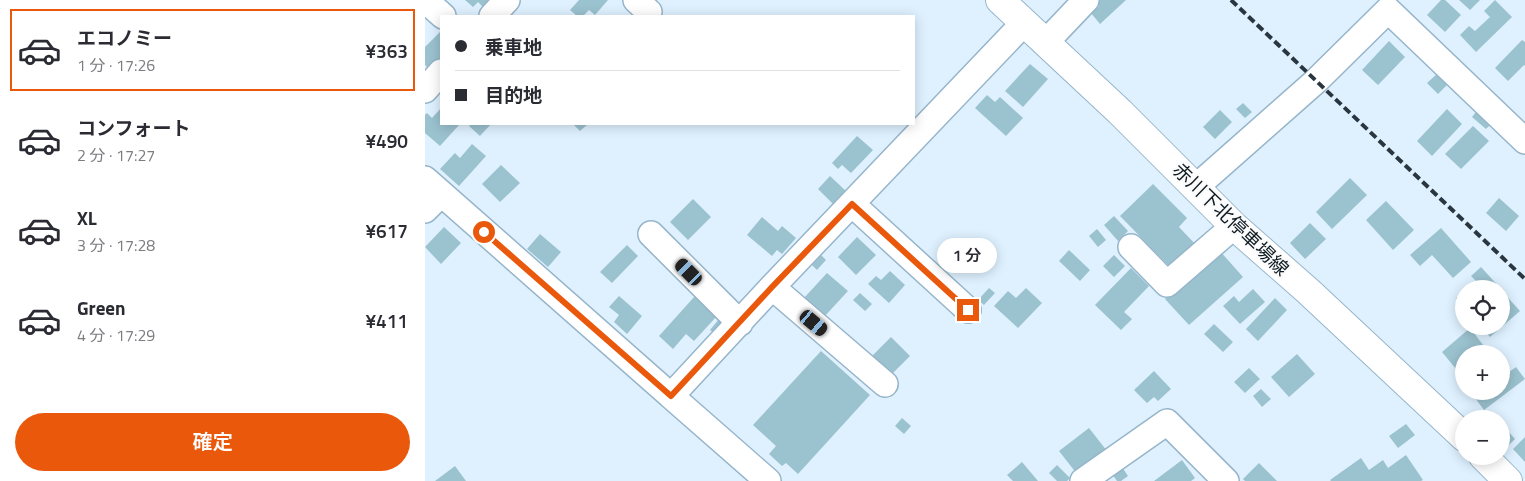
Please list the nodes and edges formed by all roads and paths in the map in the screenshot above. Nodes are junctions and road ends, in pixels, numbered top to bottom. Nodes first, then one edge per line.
1 (425, 0) edge
2 (507, 0) edge
3 (1000, 0) edge
4 (1086, 0) edge
5 (1393, 5) edge
6 (442, 15) edge
7 (493, 15) edge
8 (1024, 23) junction
9 (1046, 42) junction
10 (440, 73) edge
11 (425, 90) edge
12 (1525, 141) edge
13 (1196, 186) junction
14 (430, 194) edge
15 (852, 204) junction
16 (1234, 226) junction
17 (651, 234) dead end
18 (1131, 247) dead end
19 (772, 287) junction
20 (968, 310) dead end
21 (740, 323) junction
22 (885, 384) dead end
23 (671, 396) junction
24 (1455, 429) edge
25 (1492, 465) edge
26 (768, 481) edge
27 (1083, 481) edge
28 (1226, 481) edge
29 (1508, 481) edge

1 - 6 street
2 - 7 street
3 - 8 main road, 赤川下北停車場線
4 - 9 street
5 - 12 street
5 - 13 street
8 - 9 main road, 赤川下北停車場線
8 - 15 street
9 - 13 main road, 赤川下北停車場線
10 - 11 street
13 - 16 main road, 赤川下北停車場線
14 - 23 street
15 - 19 street
15 - 20 street
16 - 18 street
16 - 24 main road, 赤川下北停車場線
17 - 21 street
19 - 21 street
19 - 22 street
21 - 23 street
23 - 26 street
25 - 29 main road
27 - 28 street

